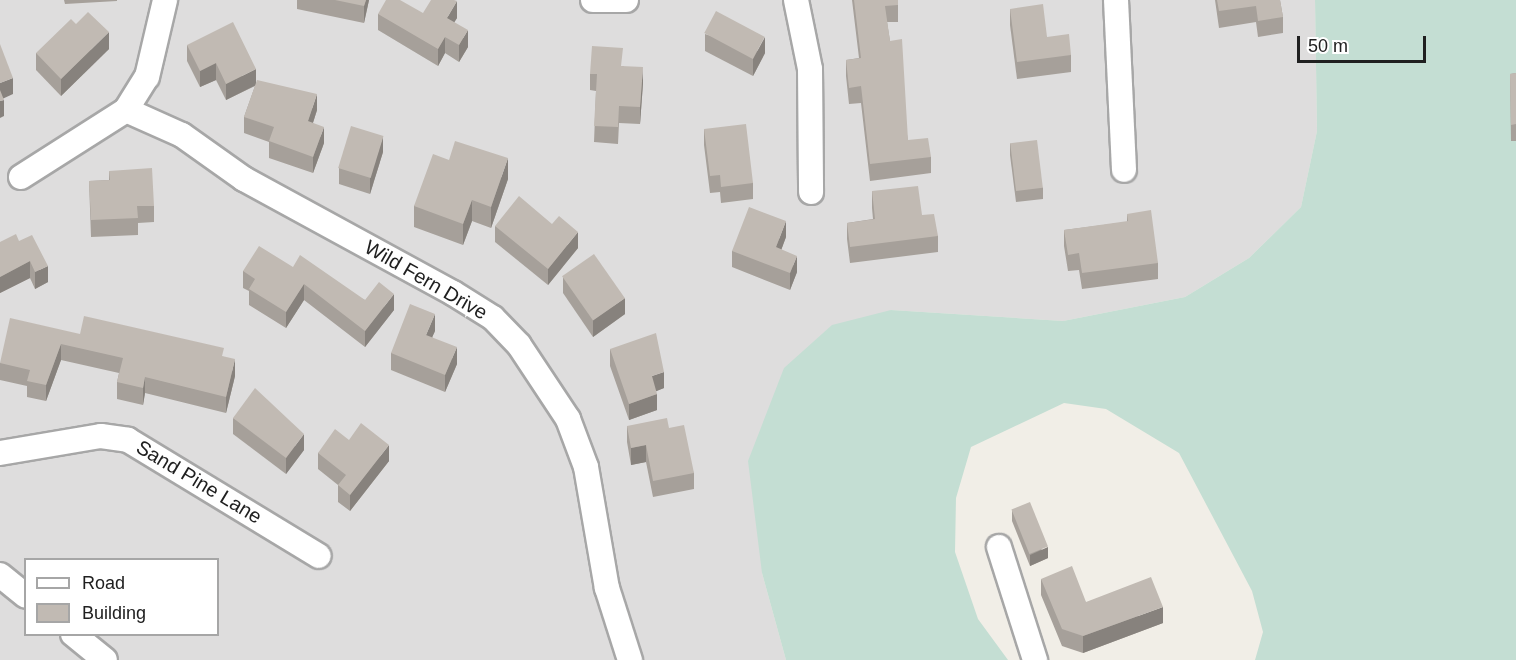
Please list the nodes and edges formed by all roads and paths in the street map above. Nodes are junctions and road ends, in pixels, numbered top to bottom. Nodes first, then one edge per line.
1 (165, 0) edge
2 (593, 0) edge
3 (626, 0) edge
4 (796, 0) edge
5 (1116, 0) edge
6 (126, 110) junction
7 (1124, 170) dead end
8 (21, 177) dead end
9 (811, 192) dead end
10 (0, 453) edge
11 (999, 547) dead end
12 (319, 556) dead end
13 (0, 575) edge
14 (24, 594) edge
15 (75, 636) edge
16 (105, 660) edge
17 (630, 660) edge
18 (1035, 660) edge

1 - 6 street
2 - 3 street
4 - 9 street
5 - 7 street
6 - 8 street
6 - 17 street, Wild Fern Drive
10 - 12 street, Sand Pine Lane
11 - 18 street
13 - 14 street
15 - 16 street

